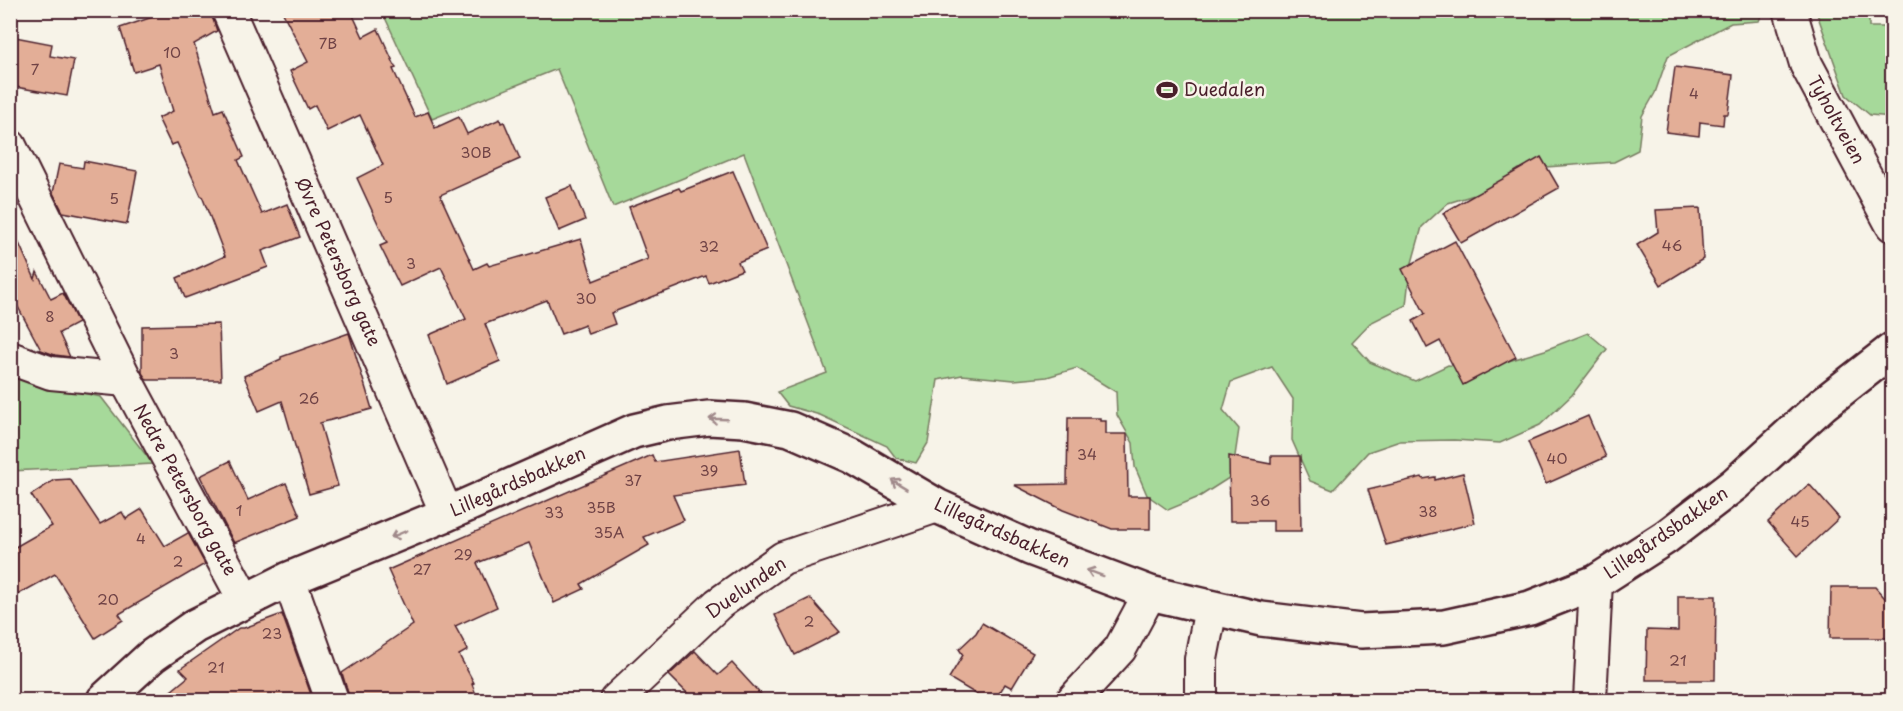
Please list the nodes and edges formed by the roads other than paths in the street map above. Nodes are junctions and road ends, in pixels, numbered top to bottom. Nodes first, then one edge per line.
1 (228, 10) edge
2 (1790, 10) edge
3 (10, 146) edge
4 (1893, 225) edge
5 (1893, 350) edge
6 (10, 358) edge
7 (126, 380) junction
8 (937, 506) junction
9 (447, 514) junction
10 (289, 579) junction
11 (1596, 582) junction
12 (1150, 593) junction
13 (244, 601) junction
14 (1211, 608) junction
15 (104, 700) edge
16 (332, 700) edge
17 (616, 700) edge
18 (1073, 700) edge
19 (1201, 700) edge
20 (1590, 700) edge

1 - 9 street, Øvre Petersborg gate
2 - 4 street, Tyholtveien
3 - 7 street, Nedre Petersborg gate
5 - 11 street, Lillegårdsbakken
6 - 7 street
7 - 13 street, Nedre Petersborg gate
8 -> 9 street, Lillegårdsbakken
12 -> 8 street, Lillegårdsbakken
8 - 17 street, Duelunden
9 -> 10 street, Lillegårdsbakken
10 - 13 street, Lillegårdsbakken
10 - 16 street
11 - 14 street, Lillegårdsbakken
11 - 20 street
12 - 14 street, Lillegårdsbakken
12 - 18 street
13 - 15 street, Lillegårdsbakken
14 - 19 street

